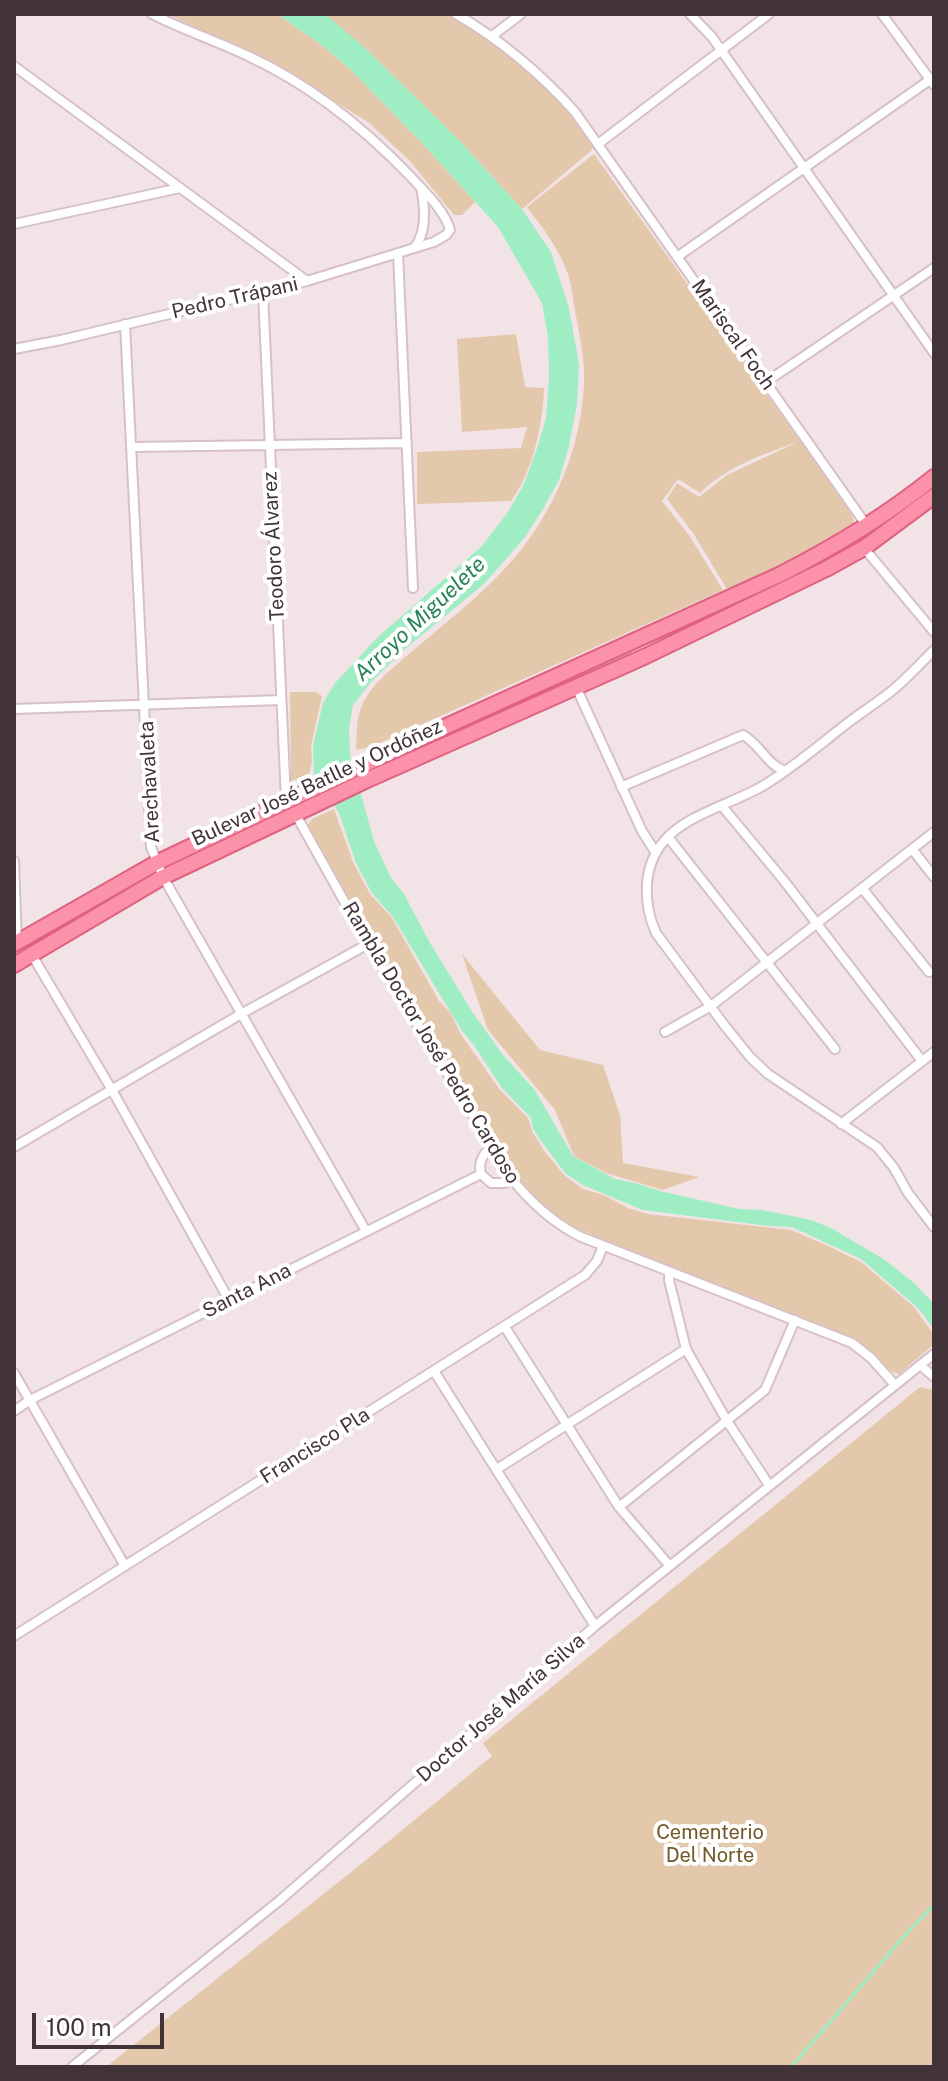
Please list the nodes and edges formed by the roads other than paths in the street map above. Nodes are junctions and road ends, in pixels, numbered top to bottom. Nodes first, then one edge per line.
1 (152, 14) edge
2 (456, 14) edge
3 (521, 14) edge
4 (690, 14) edge
5 (769, 14) edge
6 (882, 14) edge
7 (492, 36) junction
8 (721, 50) junction
9 (14, 66) edge
10 (933, 81) edge
11 (598, 144) junction
12 (804, 170) junction
13 (180, 188) junction
14 (421, 188) junction
15 (14, 224) edge
16 (415, 247) junction
17 (398, 253) junction
18 (677, 257) junction
19 (934, 268) edge
20 (307, 281) junction
21 (263, 292) junction
22 (893, 296) junction
23 (125, 324) junction
24 (14, 349) edge
25 (934, 353) edge
26 (766, 382) junction
27 (407, 443) junction
28 (270, 445) junction
29 (133, 447) junction
30 (934, 477) edge
31 (934, 496) edge
32 (867, 526) junction
33 (864, 548) junction
34 (413, 588) dead end
35 (934, 632) edge
36 (639, 639) junction
37 (934, 650) edge
38 (646, 656) junction
39 (576, 687) junction
40 (281, 700) junction
41 (146, 704) junction
42 (14, 709) edge
43 (769, 762) junction
44 (785, 771) junction
45 (365, 773) junction
46 (770, 782) junction
47 (621, 787) junction
48 (286, 800) junction
49 (722, 806) junction
50 (296, 815) junction
51 (934, 832) edge
52 (668, 837) junction
53 (912, 849) junction
54 (656, 853) junction
55 (14, 861) edge
56 (156, 863) junction
57 (163, 877) junction
58 (934, 877) edge
59 (862, 888) junction
60 (816, 924) junction
61 (16, 943) edge
62 (368, 944) junction
63 (32, 955) junction
64 (767, 962) junction
65 (14, 965) edge
66 (929, 972) dead end
67 (711, 1006) junction
68 (241, 1014) junction
69 (665, 1032) dead end
70 (835, 1049) dead end
71 (934, 1052) edge
72 (922, 1061) junction
73 (112, 1090) junction
74 (841, 1124) junction
75 (492, 1146) junction
76 (14, 1147) edge
77 (481, 1174) junction
78 (512, 1179) junction
79 (934, 1227) edge
80 (366, 1231) junction
81 (603, 1246) junction
82 (669, 1273) junction
83 (229, 1300) junction
84 (795, 1320) junction
85 (505, 1327) junction
86 (686, 1349) junction
87 (934, 1354) edge
88 (920, 1365) junction
89 (434, 1371) junction
90 (14, 1373) edge
91 (934, 1377) edge
92 (895, 1385) junction
93 (30, 1400) junction
94 (14, 1411) edge
95 (727, 1421) junction
96 (565, 1425) junction
97 (497, 1469) junction
98 (769, 1485) junction
99 (619, 1507) junction
100 (669, 1565) junction
101 (125, 1566) junction
102 (595, 1626) junction
103 (14, 1636) edge
104 (72, 2067) edge

1 - 14 street
2 - 7 street, Mariscal Foch
3 - 7 street
4 - 8 street
5 - 8 street
6 - 10 street
7 - 11 street, Mariscal Foch
8 - 11 street
8 - 12 street
9 - 13 street
10 - 12 street
11 - 18 street, Mariscal Foch
12 - 18 street
12 - 22 street
13 - 15 street
13 - 20 street
14 - 16 street
14 - 16 street, Pedro Trápani
16 - 17 street, Pedro Trápani
17 - 20 street, Pedro Trápani
17 - 27 street
18 - 26 street, Mariscal Foch
19 - 22 street
20 - 21 street, Pedro Trápani
21 - 23 street, Pedro Trápani
21 - 28 street, Teodoro Álvarez
22 - 25 street
22 - 26 street
23 - 24 street, Pedro Trápani
23 - 29 street, Arechavaleta
26 - 32 street, Mariscal Foch
27 - 28 street
27 - 34 street
28 - 29 street
28 - 40 street, Teodoro Álvarez
29 - 41 street, Arechavaleta
30 - 32 main road, Bulevar José Batlle y Ordóñez
31 - 33 main road, Bulevar José Batlle y Ordóñez
32 - 36 main road, Bulevar José Batlle y Ordóñez
33 - 35 street
33 - 38 main road, Bulevar José Batlle y Ordóñez
36 - 38 street
36 - 45 main road, Bulevar José Batlle y Ordóñez
37 - 44 street
38 - 39 main road, Bulevar José Batlle y Ordóñez
39 - 45 main road, Bulevar José Batlle y Ordóñez
39 - 47 street
40 - 41 street
40 - 48 street, Teodoro Álvarez
41 - 42 street
41 - 56 street, Arechavaleta
43 - 44 street
43 - 46 street
43 - 47 street
44 - 46 street
45 - 48 main road, Bulevar José Batlle y Ordóñez
45 - 50 main road, Bulevar José Batlle y Ordóñez
46 - 49 street
47 - 54 street
48 - 56 main road, Bulevar José Batlle y Ordóñez
49 - 52 street
49 - 60 street
50 - 57 main road, Bulevar José Batlle y Ordóñez
50 - 62 street, Rambla Doctor José Pedro Cardoso
51 - 53 street
52 - 54 street
52 - 64 street
53 - 58 street
53 - 59 street
54 - 67 street
55 - 61 street
56 - 57 street, Arechavaleta
56 - 61 main road, Bulevar José Batlle y Ordóñez
57 - 63 main road, Bulevar José Batlle y Ordóñez
57 - 68 street, Arechavaleta
59 - 60 street
59 - 66 street
60 - 64 street
60 - 72 street
62 - 68 street
62 - 75 street, Rambla Doctor José Pedro Cardoso
63 - 65 main road, Bulevar José Batlle y Ordóñez
63 - 73 street
64 - 67 street
64 - 70 street
67 - 69 street
67 - 74 street
68 - 73 street
68 - 80 street, Arechavaleta
71 - 72 street
72 - 74 street
73 - 76 street
73 - 83 street
74 - 79 street
75 - 77 street
75 - 78 street, Rambla Doctor José Pedro Cardoso
77 - 78 street
77 - 80 street, Santa Ana
78 - 81 street, Rambla Doctor José Pedro Cardoso
80 - 83 street, Santa Ana
81 - 82 street, Rambla Doctor José Pedro Cardoso
81 - 85 street, Francisco Pla
82 - 84 street, Rambla Doctor José Pedro Cardoso
82 - 86 street
83 - 93 street, Santa Ana
84 - 92 street, Rambla Doctor José Pedro Cardoso
84 - 95 street
85 - 89 street, Francisco Pla
85 - 96 street
86 - 95 street
86 - 96 street
87 - 88 street, Doctor José María Silva
88 - 91 street
88 - 92 street, Doctor José María Silva
89 - 97 street
89 - 101 street, Francisco Pla
90 - 93 street
92 - 98 street, Doctor José María Silva
93 - 94 street, Santa Ana
93 - 101 street
95 - 98 street
95 - 99 street
96 - 97 street
96 - 99 street
97 - 102 street
98 - 100 street, Doctor José María Silva
99 - 100 street
100 - 102 street, Doctor José María Silva
101 - 103 street, Francisco Pla
102 - 104 street, Doctor José María Silva

